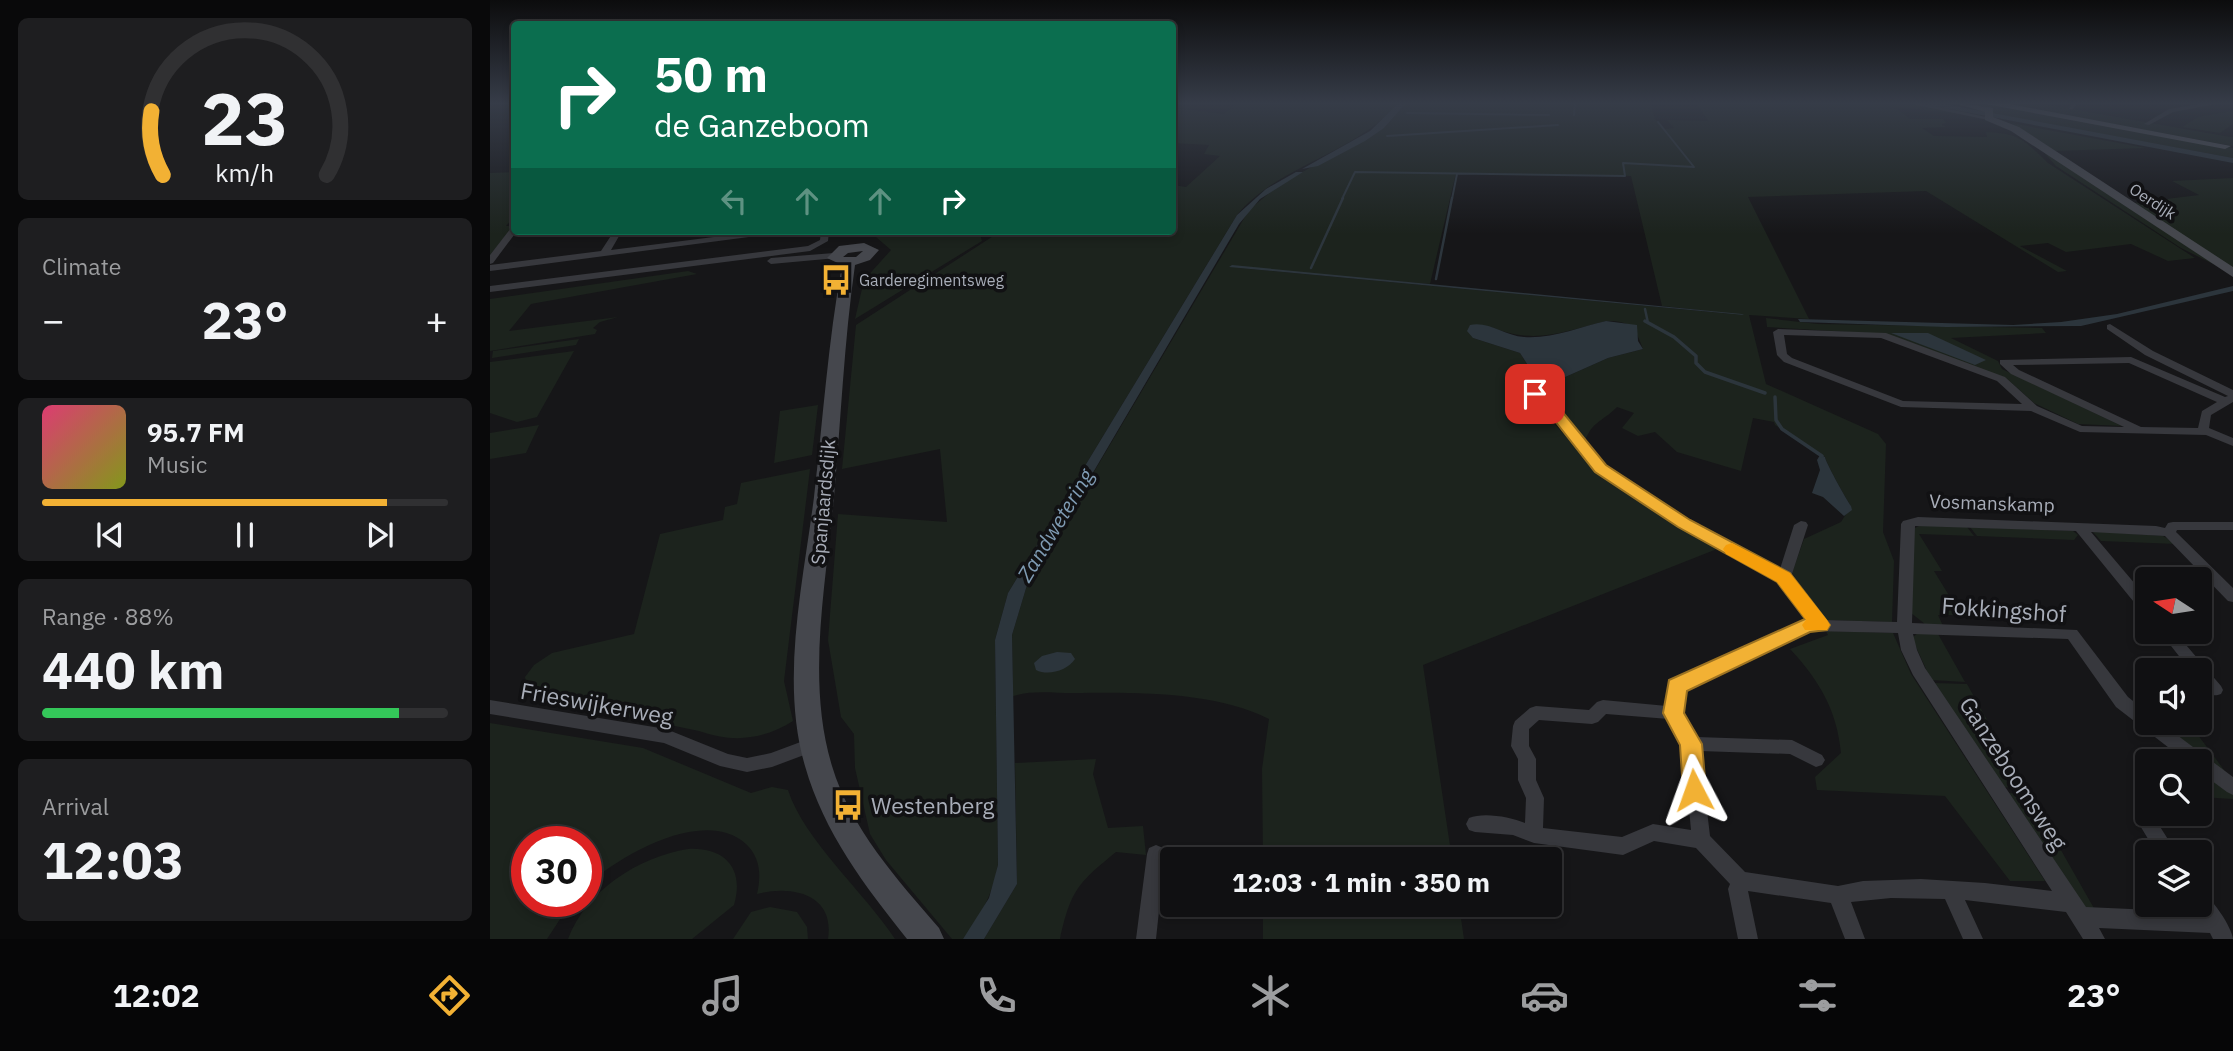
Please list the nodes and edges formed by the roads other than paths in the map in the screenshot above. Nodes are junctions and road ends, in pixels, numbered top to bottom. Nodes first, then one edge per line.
1 (2040, 146) edge
2 (511, 234) edge
3 (616, 235) edge
4 (718, 235) edge
5 (825, 235) edge
6 (850, 235) edge
7 (604, 254) junction
8 (844, 255) junction
9 (490, 261) edge
10 (707, 264) junction
11 (490, 268) edge
12 (2233, 273) edge
13 (490, 289) edge
14 (490, 296) edge
15 (2109, 327) dead end
16 (1532, 390) dead end
17 (2230, 398) edge
18 (2033, 408) junction
19 (2204, 430) junction
20 (2142, 431) junction
21 (2233, 442) edge
22 (1801, 525) dead end
23 (2233, 526) edge
24 (2080, 527) junction
25 (2169, 533) junction
26 (1784, 577) junction
27 (2135, 593) edge
28 (2233, 597) edge
29 (1820, 625) junction
30 (1903, 628) junction
31 (2177, 644) edge
32 (2188, 658) edge
33 (2212, 686) edge
34 (2215, 690) dead end
35 (490, 707) edge
36 (2135, 712) edge
37 (1674, 713) junction
38 (2165, 735) edge
39 (814, 744) junction
40 (1691, 744) junction
41 (1816, 760) dead end
42 (2233, 787) edge
43 (1475, 824) dead end
44 (1534, 835) junction
45 (1701, 840) junction
46 (1156, 855) dead end
47 (1740, 881) junction
48 (1951, 891) junction
49 (1838, 895) junction
50 (2075, 910) junction
51 (2220, 931) edge
52 (928, 939) edge
53 (1146, 939) edge
54 (1748, 939) edge
55 (1855, 939) edge
56 (1973, 939) edge
57 (2095, 939) edge

1 - 12 street, Oerdijk
2 - 9 street
3 - 7 street
4 - 7 street
4 - 10 street
5 - 10 street
6 - 8 street, Spanjaardsdijk
7 - 11 street
8 - 10 street
8 - 39 street, Spanjaardsdijk
10 - 13 street
10 - 14 street
15 - 17 street
16 - 26 street
17 - 19 street
17 - 20 street
18 - 18 street
18 - 20 street
19 - 20 street
19 - 21 street
22 - 26 street
23 - 25 street, Vosmanskamp
24 - 25 street, Vosmanskamp
24 - 27 street, Vosmanskamp
24 - 30 street, Vosmanskamp
25 - 28 street
26 - 29 street
29 - 30 street
29 - 37 street
30 - 36 street, Fokkingshof
30 - 50 street, Ganzeboomsweg
31 - 32 street
33 - 34 street
35 - 39 street, Frieswijkerweg
37 - 40 street
37 - 44 street
38 - 42 street, Fokkingshof
39 - 52 street, Spanjaardsdijk
40 - 41 street
40 - 45 street
43 - 44 street
44 - 45 street
45 - 47 street
46 - 53 street
47 - 49 street
47 - 54 street
48 - 49 street
48 - 50 street
48 - 56 street
49 - 55 street
50 - 51 street
50 - 57 street, Ganzeboomsweg

